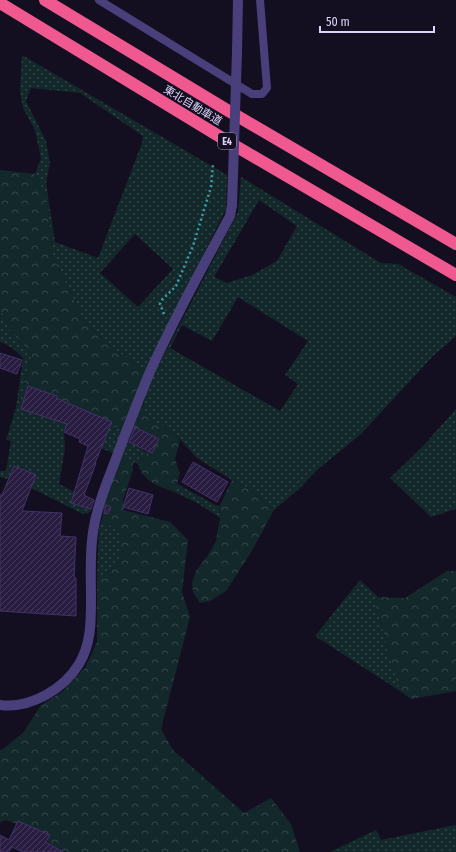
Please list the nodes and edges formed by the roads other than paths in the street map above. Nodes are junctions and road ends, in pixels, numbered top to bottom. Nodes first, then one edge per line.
1 (44, 0) edge
2 (100, 0) edge
3 (238, 0) edge
4 (260, 0) edge
5 (0, 3) edge
6 (456, 244) edge
7 (456, 275) edge
8 (0, 705) edge

1 - 6 highway, 東北自動車道 / E4
2 - 4 lane
3 - 8 street, bridge
5 - 7 highway, 東北自動車道 / E4

